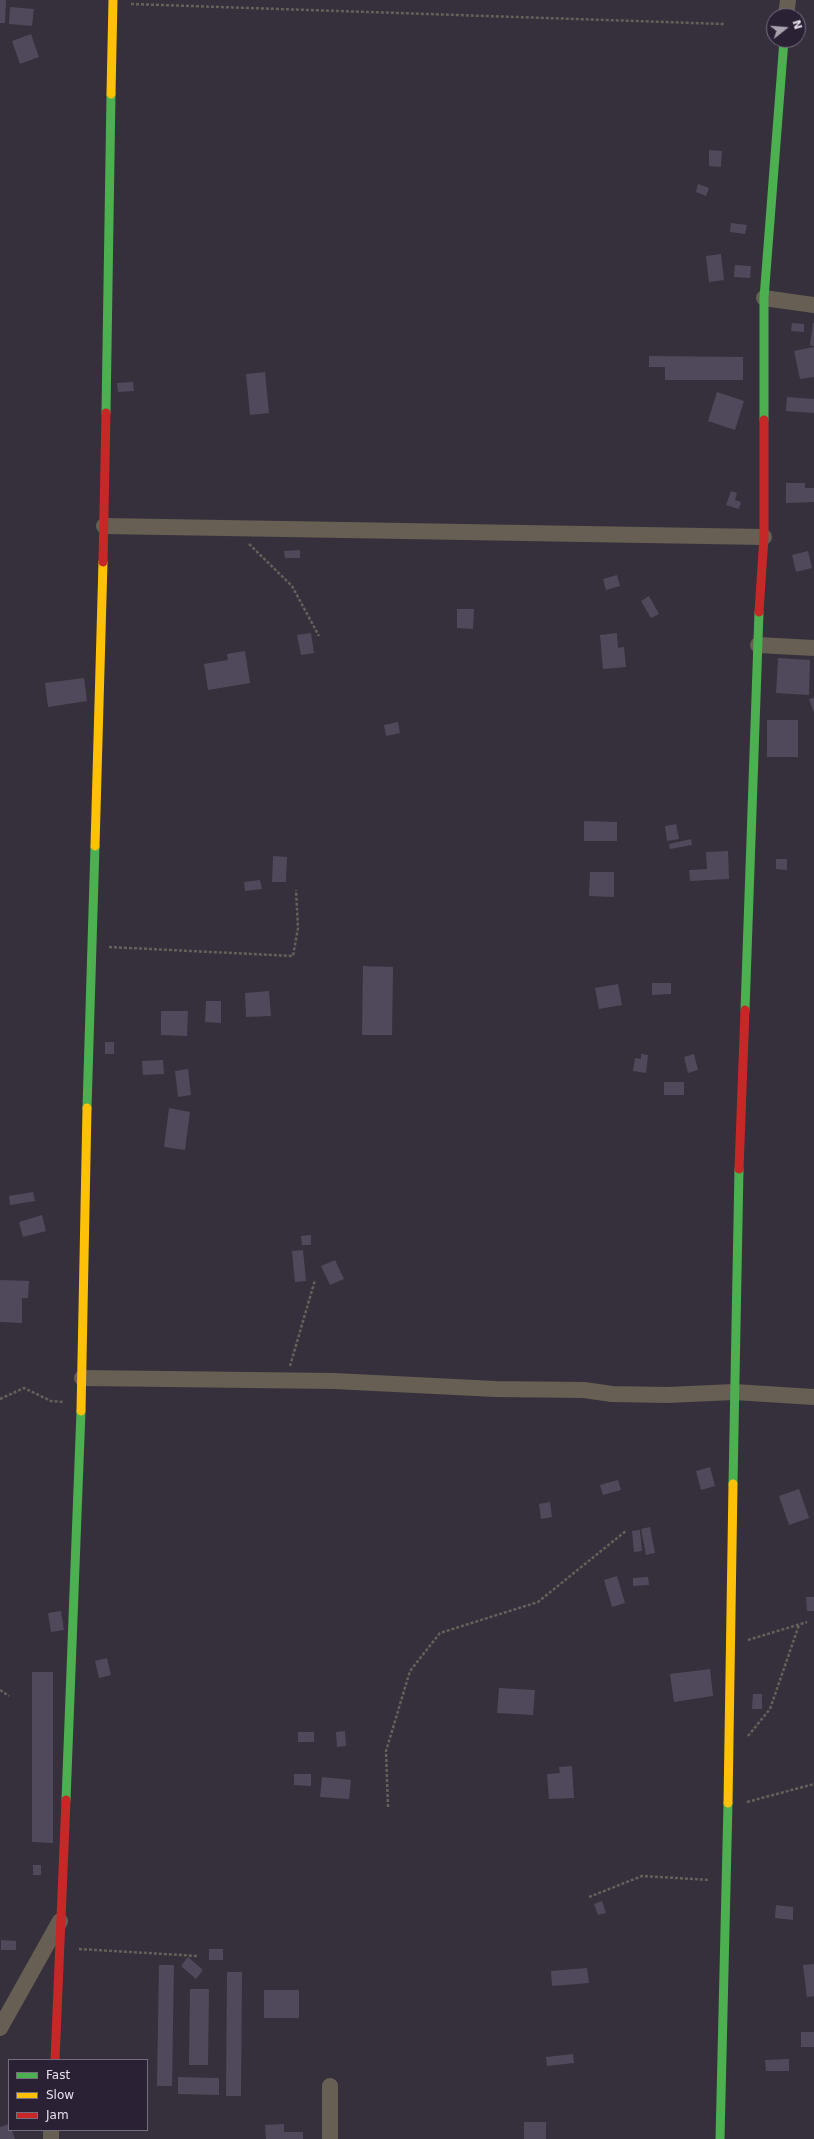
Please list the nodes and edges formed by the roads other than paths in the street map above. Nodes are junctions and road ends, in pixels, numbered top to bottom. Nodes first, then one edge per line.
1 (113, 2) edge
2 (783, 48) edge
3 (764, 298) junction
4 (814, 305) edge
5 (104, 526) junction
6 (764, 537) junction
7 (758, 645) junction
8 (814, 648) edge
9 (82, 1378) junction
10 (734, 1392) junction
11 (814, 1397) edge
12 (61, 1920) junction
13 (0, 2028) edge
14 (55, 2059) edge
15 (330, 2086) dead end
16 (330, 2139) edge
17 (720, 2139) edge

1 - 5 street
2 - 3 street
3 - 4 street
3 - 6 street
5 - 6 street
5 - 9 street
6 - 7 street
7 - 8 street
7 - 10 street
9 - 10 street
9 - 12 street
10 - 11 street
10 - 17 street
12 - 13 street
12 - 14 street
15 - 16 street

